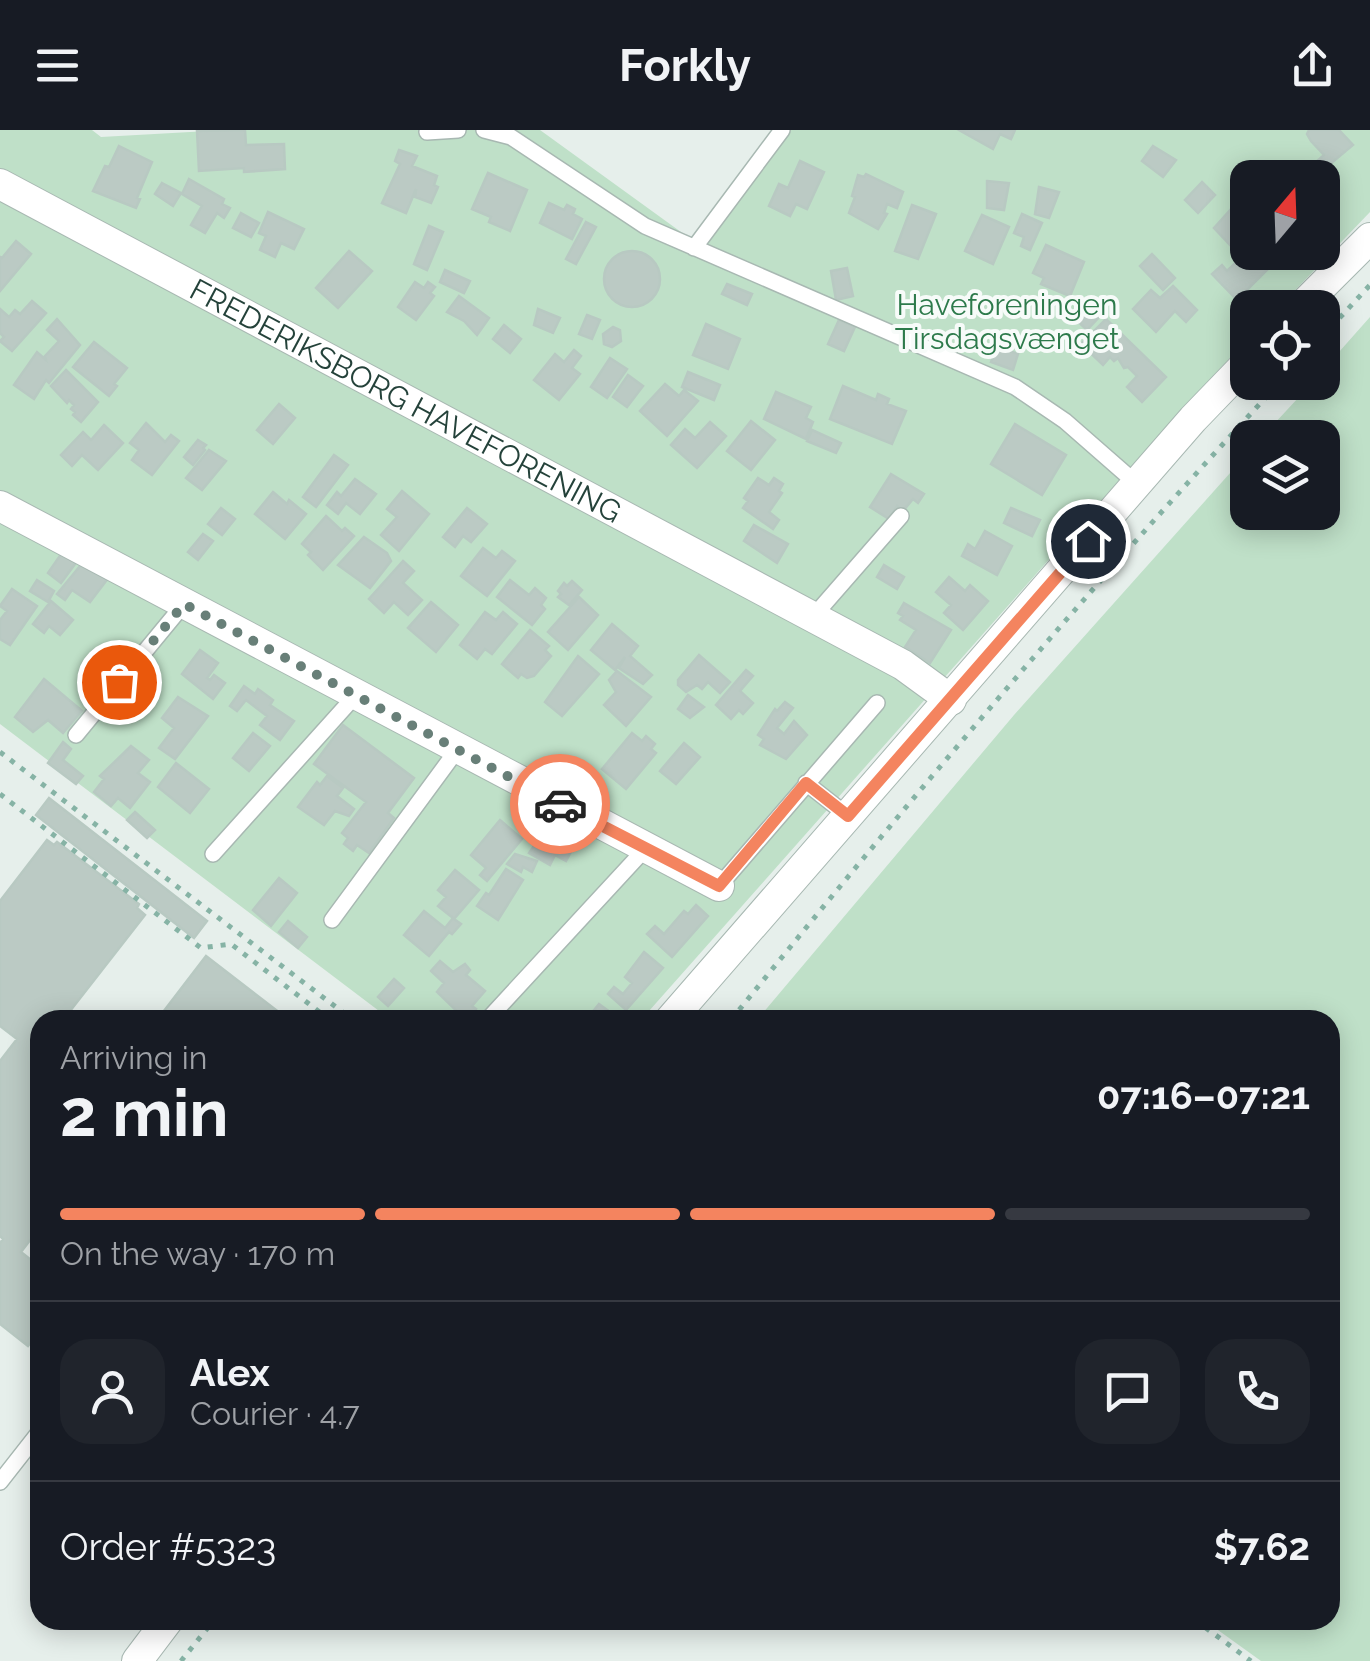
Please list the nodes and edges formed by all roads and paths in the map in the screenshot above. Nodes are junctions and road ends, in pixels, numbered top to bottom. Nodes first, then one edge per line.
1 (458, 130) edge
2 (484, 130) edge
3 (782, 130) edge
4 (427, 132) edge
5 (0, 184) edge
6 (1370, 238) edge
7 (694, 248) junction
8 (1370, 286) edge
9 (1318, 290) edge
10 (1340, 317) edge
11 (1230, 382) edge
12 (1263, 400) edge
13 (1136, 484) junction
14 (0, 506) edge
15 (901, 516) dead end
16 (184, 604) junction
17 (812, 618) junction
18 (355, 696) junction
19 (951, 700) junction
20 (877, 704) dead end
21 (76, 735) dead end
22 (457, 750) junction
23 (0, 752) edge
24 (806, 783) junction
25 (0, 794) edge
26 (848, 816) junction
27 (646, 848) junction
28 (213, 854) dead end
29 (719, 886) joint
30 (332, 920) dead end
31 (240, 934) junction
32 (231, 944) junction
33 (317, 1010) edge
34 (340, 1010) edge
35 (496, 1010) edge
36 (679, 1010) edge
37 (739, 1010) edge
38 (30, 1444) edge
39 (0, 1482) edge
40 (160, 1630) edge
41 (206, 1630) edge
42 (1208, 1630) edge
43 (136, 1661) edge
44 (181, 1661) edge
45 (1251, 1661) edge

1 - 4 lane
2 - 7 lane
3 - 7 lane
5 - 17 street, FREDERIKSBORG HAVEFORENING
6 - 9 street
7 - 13 lane
8 - 10 path
11 - 13 street
12 - 37 path
13 - 19 street
14 - 16 street
15 - 17 lane
16 - 18 street
16 - 21 lane
17 - 19 street, FREDERIKSBORG HAVEFORENING
18 - 22 street
18 - 28 lane
19 - 26 street
20 - 24 lane
22 - 27 street
22 - 30 lane
23 - 31 path
24 - 26 lane
24 - 29 lane
25 - 32 path
26 - 36 street
27 - 29 street
27 - 35 lane
31 - 32 path
31 - 34 path
32 - 33 path
38 - 39 lane
40 - 43 street
41 - 44 path
42 - 45 path

